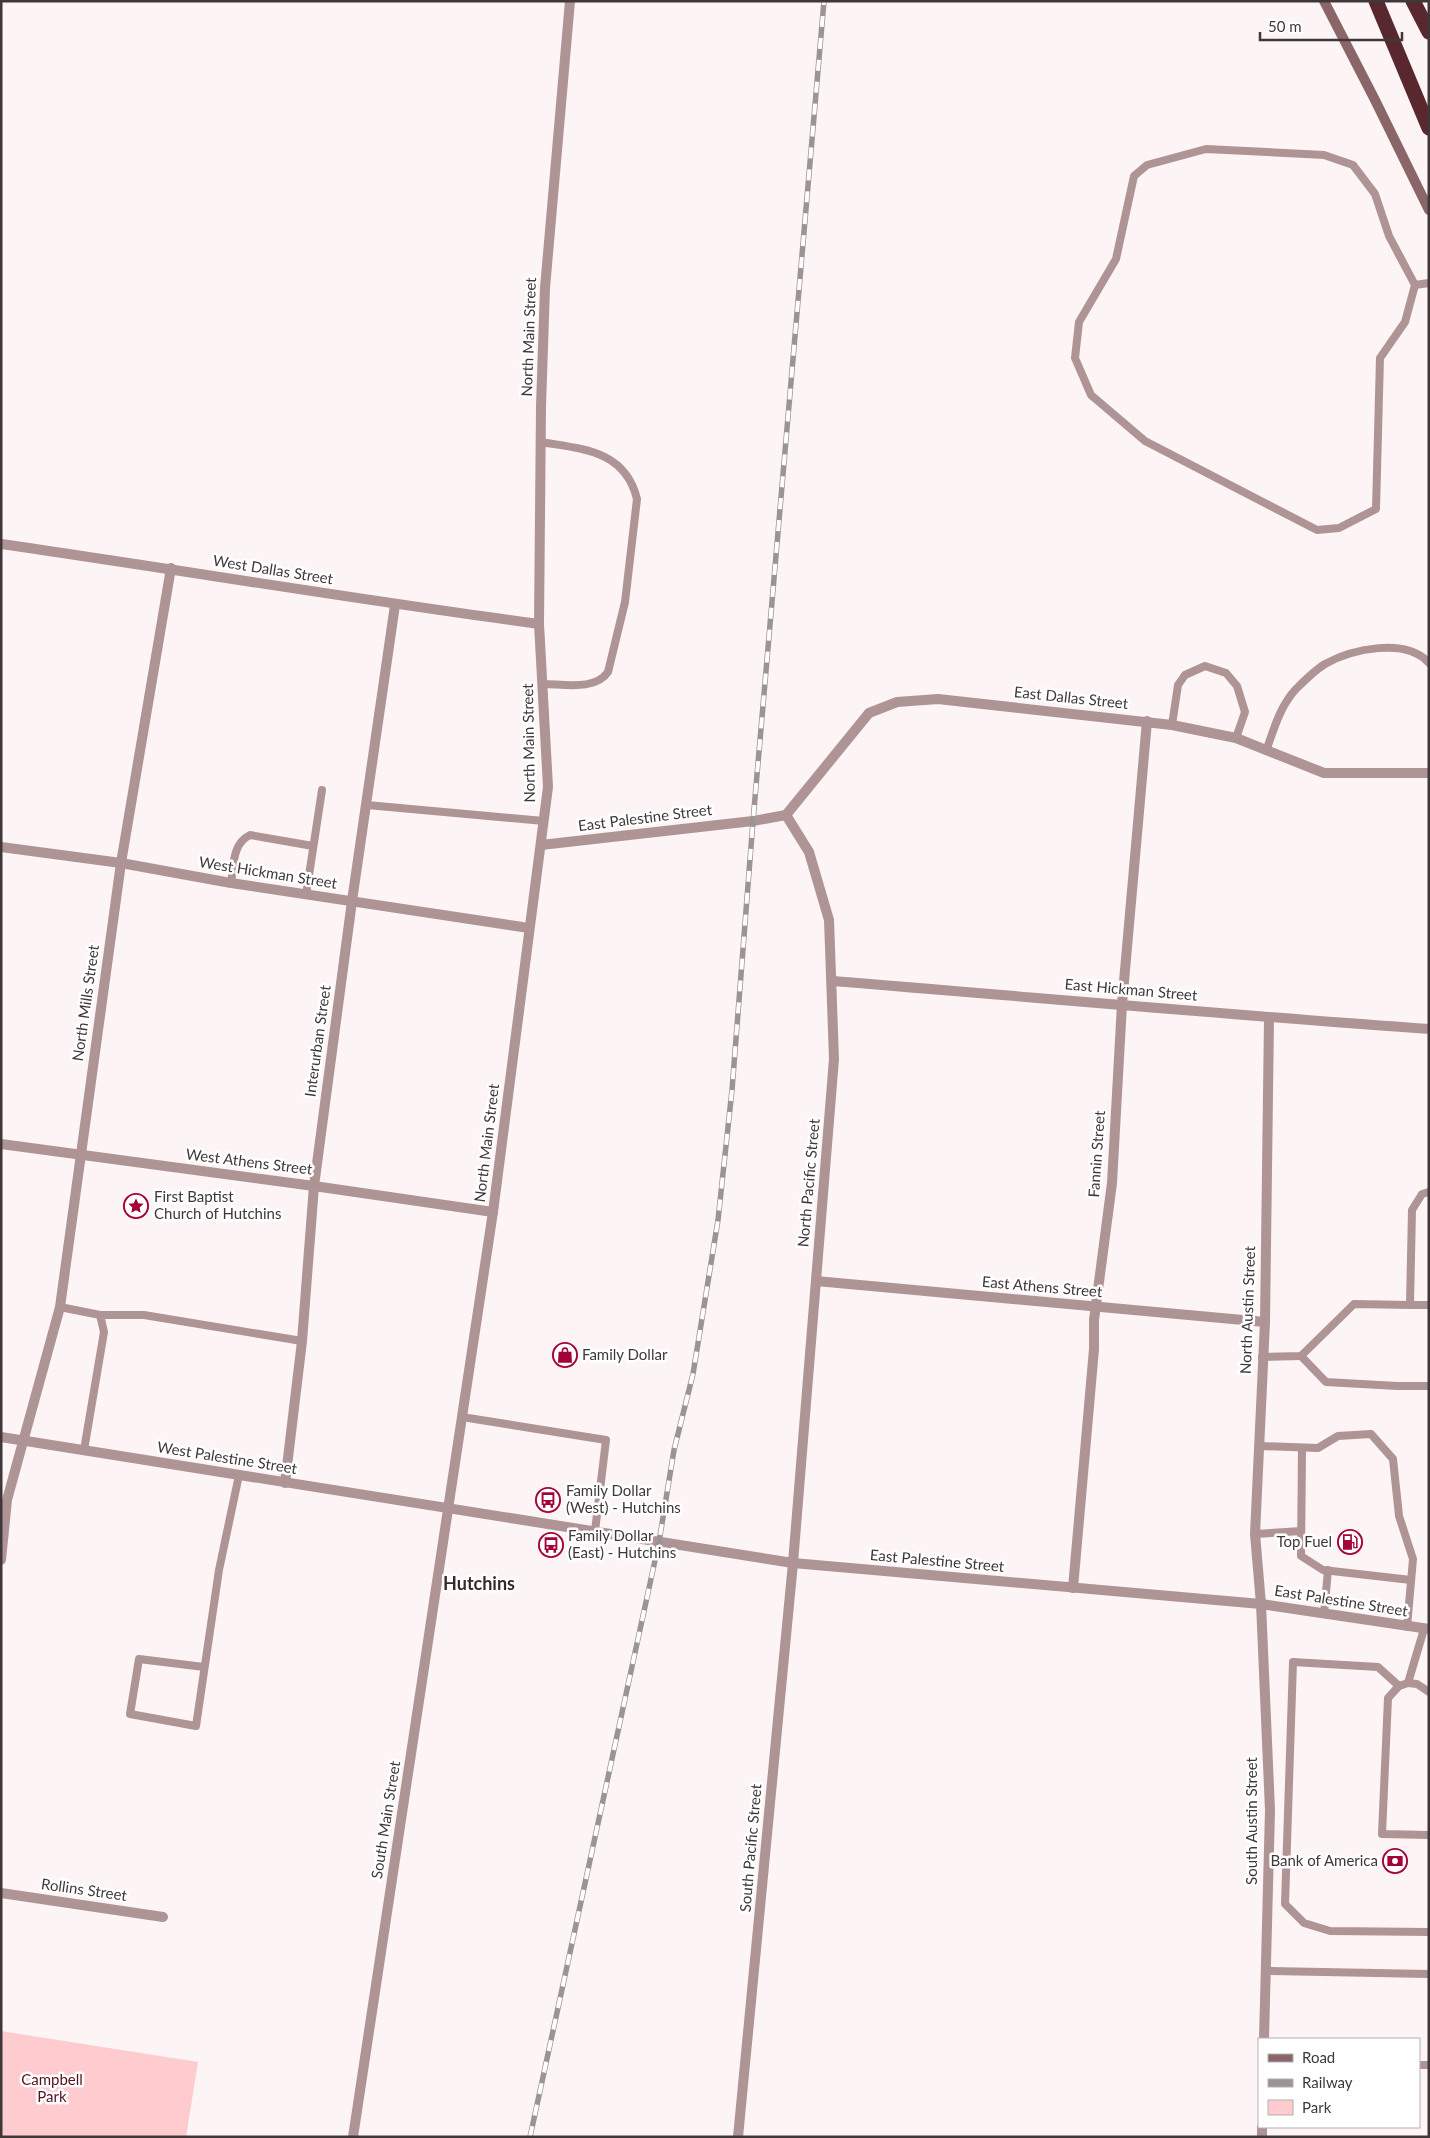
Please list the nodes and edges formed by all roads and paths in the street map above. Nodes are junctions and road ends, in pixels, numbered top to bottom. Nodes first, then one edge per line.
1 (570, 1) edge
2 (1324, 1) edge
3 (1376, 1) edge
4 (1413, 1) edge
5 (1429, 32) edge
6 (1429, 128) edge
7 (1429, 210) edge
8 (1429, 283) edge
9 (1415, 285) junction
10 (541, 442) junction
11 (1, 544) edge
12 (171, 568) junction
13 (395, 605) junction
14 (539, 624) junction
15 (1429, 663) edge
16 (542, 684) junction
17 (1147, 721) junction
18 (1172, 725) junction
19 (1236, 738) junction
20 (1266, 751) junction
21 (1429, 773) edge
22 (322, 790) dead end
23 (367, 805) junction
24 (786, 815) junction
25 (544, 821) junction
26 (313, 846) junction
27 (541, 846) junction
28 (1, 847) edge
29 (121, 864) junction
30 (232, 883) junction
31 (306, 895) junction
32 (352, 901) junction
33 (530, 928) junction
34 (832, 981) junction
35 (1122, 1004) junction
36 (1269, 1018) junction
37 (1429, 1029) edge
38 (1, 1144) edge
39 (79, 1155) junction
40 (314, 1186) junction
41 (1429, 1192) edge
42 (493, 1212) junction
43 (816, 1281) junction
44 (1410, 1305) junction
45 (1429, 1305) edge
46 (60, 1307) junction
47 (1096, 1307) junction
48 (100, 1315) junction
49 (1265, 1322) junction
50 (302, 1341) junction
51 (1301, 1356) junction
52 (1262, 1357) junction
53 (1429, 1386) edge
54 (462, 1416) junction
55 (1, 1437) edge
56 (24, 1440) junction
57 (1260, 1446) junction
58 (1302, 1448) junction
59 (84, 1450) junction
60 (239, 1475) junction
61 (285, 1483) junction
62 (449, 1508) junction
63 (1302, 1531) junction
64 (595, 1532) junction
65 (1255, 1534) junction
66 (1, 1560) edge
67 (793, 1563) junction
68 (1328, 1570) junction
69 (1411, 1580) junction
70 (1073, 1588) junction
71 (1261, 1604) junction
72 (1324, 1614) junction
73 (1407, 1627) junction
74 (1427, 1630) edge
75 (204, 1667) junction
76 (1408, 1682) junction
77 (1399, 1686) junction
78 (1429, 1692) edge
79 (1429, 1835) edge
80 (1, 1893) edge
81 (162, 1917) dead end
82 (1429, 1932) edge
83 (1266, 1971) junction
84 (1429, 1974) edge
85 (1264, 2038) edge
86 (353, 2137) edge
87 (738, 2137) edge

1 - 10 street, North Main Street
2 - 7 main road
3 - 6 highway
4 - 5 highway
8 - 9 lane
9 - 9 lane
10 - 14 street, North Main Street
10 - 16 lane
11 - 12 street, West Dallas Street
12 - 13 street, West Dallas Street
12 - 29 street, North Mills Street
13 - 14 street, West Dallas Street
13 - 23 street, Interurban Street
14 - 16 street, North Main Street
15 - 20 lane
16 - 25 street, North Main Street
17 - 18 street, East Dallas Street
17 - 24 street, East Dallas Street
17 - 35 street, Fannin Street
18 - 19 street, East Dallas Street
18 - 19 lane
19 - 20 street, East Dallas Street
20 - 21 street, East Dallas Street
22 - 26 lane
23 - 25 lane
23 - 32 street, Interurban Street
24 - 27 street, East Palestine Street
24 - 34 street, North Pacific Street
25 - 27 street, North Main Street
26 - 30 lane
26 - 31 lane
27 - 33 street, North Main Street
28 - 29 street, West Hickman Street
29 - 30 street, West Hickman Street
29 - 39 street, North Mills Street
30 - 31 street, West Hickman Street
31 - 32 street, West Hickman Street
32 - 33 street, West Hickman Street
32 - 40 street, Interurban Street
33 - 42 street, North Main Street
34 - 35 street, East Hickman Street
34 - 43 street, North Pacific Street
35 - 36 street, East Hickman Street
35 - 47 street, Fannin Street
36 - 37 street, East Hickman Street
36 - 49 street, North Austin Street
38 - 39 street, West Athens Street
39 - 40 street, West Athens Street
39 - 46 street, North Mills Street
40 - 42 street, West Athens Street
40 - 50 street, Interurban Street
41 - 44 lane
42 - 54 street, North Main Street
43 - 47 street, East Athens Street
43 - 67 street, North Pacific Street
44 - 45 lane
44 - 51 lane
46 - 48 lane
46 - 56 street, North Mills Street
47 - 49 street, East Athens Street
47 - 70 street, Fannin Street
48 - 50 lane
48 - 59 lane
49 - 52 street, North Austin Street
50 - 61 street, Interurban Street
51 - 52 lane
51 - 53 lane
52 - 57 street, North Austin Street
54 - 62 street, North Main Street
54 - 64 lane
55 - 56 street, West Palestine Street
56 - 59 street, West Palestine Street
56 - 66 street, North Mills Street
57 - 58 lane
57 - 65 street, North Austin Street
58 - 63 lane
58 - 69 lane
59 - 60 street, West Palestine Street
60 - 61 street, West Palestine Street
60 - 75 lane
61 - 62 street, West Palestine Street
62 - 64 street, East Palestine Street
62 - 86 street, South Main Street
63 - 65 lane
63 - 68 lane
64 - 67 street, East Palestine Street
65 - 71 street, North Austin Street
67 - 70 street, East Palestine Street
67 - 87 street, South Pacific Street
68 - 69 lane
68 - 72 lane
69 - 73 lane
70 - 71 street, East Palestine Street
71 - 72 street, East Palestine Street
71 - 83 street, South Austin Street
72 - 73 street, East Palestine Street
73 - 74 street, East Palestine Street
74 - 76 lane
75 - 75 lane
76 - 77 lane
76 - 78 lane
77 - 79 lane
77 - 82 lane
80 - 81 street, Rollins Street
83 - 84 lane
83 - 85 street, South Austin Street

